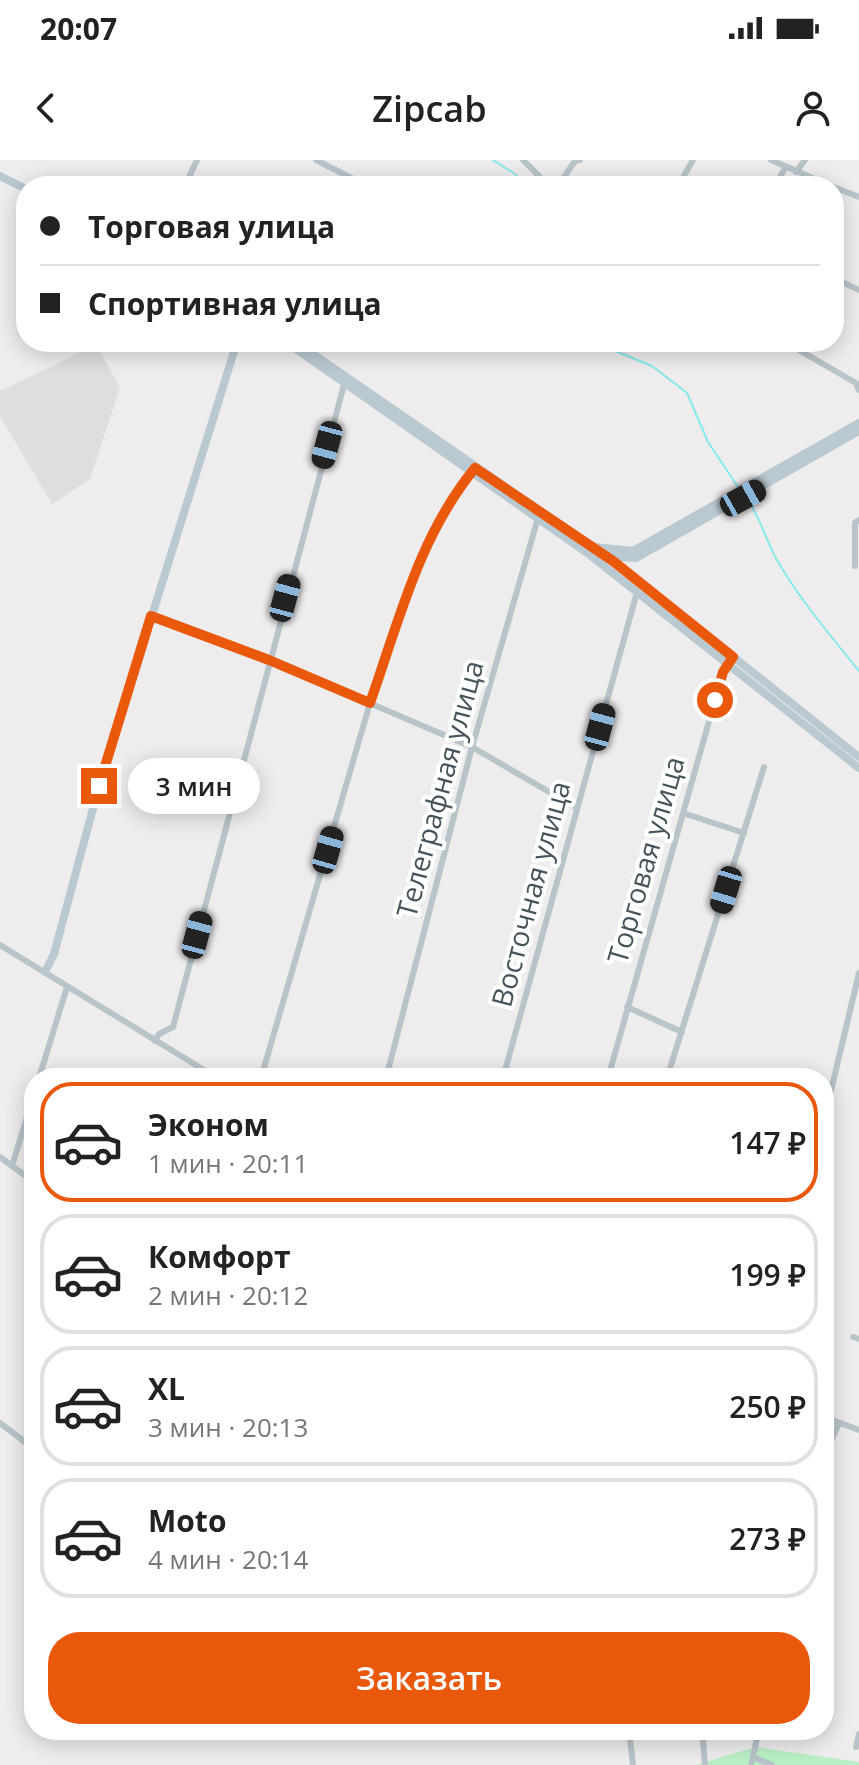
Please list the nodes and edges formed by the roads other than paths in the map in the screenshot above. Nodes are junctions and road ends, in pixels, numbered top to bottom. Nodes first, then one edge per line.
1 (316, 160) edge
2 (523, 160) edge
3 (580, 160) edge
4 (771, 160) edge
5 (805, 160) edge
6 (785, 168) junction
7 (796, 172) junction
8 (347, 176) edge
9 (539, 176) edge
10 (565, 176) edge
11 (781, 176) edge
12 (806, 176) edge
13 (234, 352) edge
14 (302, 352) edge
15 (308, 352) edge
16 (802, 352) edge
17 (345, 380) junction
18 (859, 390) edge
19 (859, 423) edge
20 (859, 431) edge
21 (474, 470) junction
22 (757, 486) junction
23 (726, 504) junction
24 (539, 516) junction
25 (857, 521) edge
26 (590, 551) junction
27 (604, 556) junction
28 (855, 566) dead end
29 (639, 587) junction
30 (151, 616) junction
31 (269, 660) junction
32 (731, 660) junction
33 (370, 703) junction
34 (472, 747) junction
35 (859, 757) edge
36 (764, 767) dead end
37 (859, 768) edge
38 (577, 808) junction
39 (683, 813) junction
40 (744, 833) junction
41 (0, 945) edge
42 (45, 972) junction
43 (859, 973) edge
44 (67, 987) junction
45 (627, 1007) junction
46 (682, 1032) junction
47 (155, 1041) junction
48 (42, 1068) edge
49 (200, 1068) edge
50 (264, 1068) edge
51 (389, 1068) edge
52 (506, 1068) edge
53 (611, 1068) edge
54 (670, 1068) edge
55 (834, 1078) edge
56 (24, 1127) edge
57 (0, 1157) edge
58 (12, 1166) junction
59 (24, 1175) edge
60 (834, 1421) edge
61 (0, 1423) edge
62 (839, 1423) junction
63 (859, 1430) edge
64 (834, 1434) edge
65 (24, 1441) edge
66 (859, 1734) edge
67 (630, 1740) edge
68 (703, 1740) edge
69 (757, 1740) edge
70 (856, 1747) dead end
71 (752, 1761) edge
72 (633, 1765) edge
73 (705, 1765) edge
74 (772, 1765) edge

1 - 8 street
2 - 9 street
3 - 10 street
4 - 6 street
5 - 7 street
6 - 7 street
6 - 11 street
7 - 12 street
13 - 30 street
14 - 17 street
15 - 17 street
16 - 18 street
17 - 21 street
17 - 31 street
19 - 22 street
20 - 22 street
21 - 24 street
21 - 33 street
22 - 23 street
23 - 26 street
23 - 27 street
24 - 26 street
24 - 34 street, Телеграфная улица
25 - 28 street
26 - 27 street
26 - 29 street
27 - 29 street
29 - 32 street
29 - 38 street, Восточная улица
30 - 31 street
30 - 42 street
31 - 33 street
31 - 47 street
32 - 35 street
32 - 37 street
32 - 39 street, Торговая улица
33 - 34 street
33 - 50 street
34 - 38 street
34 - 51 street, Телеграфная улица
36 - 40 street
38 - 52 street, Восточная улица
39 - 40 street
39 - 45 street, Торговая улица
40 - 46 street
41 - 42 street
42 - 44 street
43 - 55 street
44 - 47 street
44 - 48 street
45 - 46 street
45 - 53 street, Торговая улица
46 - 54 street
47 - 49 street
56 - 58 street
57 - 58 street
58 - 59 street
60 - 62 street
61 - 65 street
62 - 63 street
62 - 64 street
66 - 70 street
67 - 72 street
68 - 73 street
69 - 71 street
71 - 74 street

